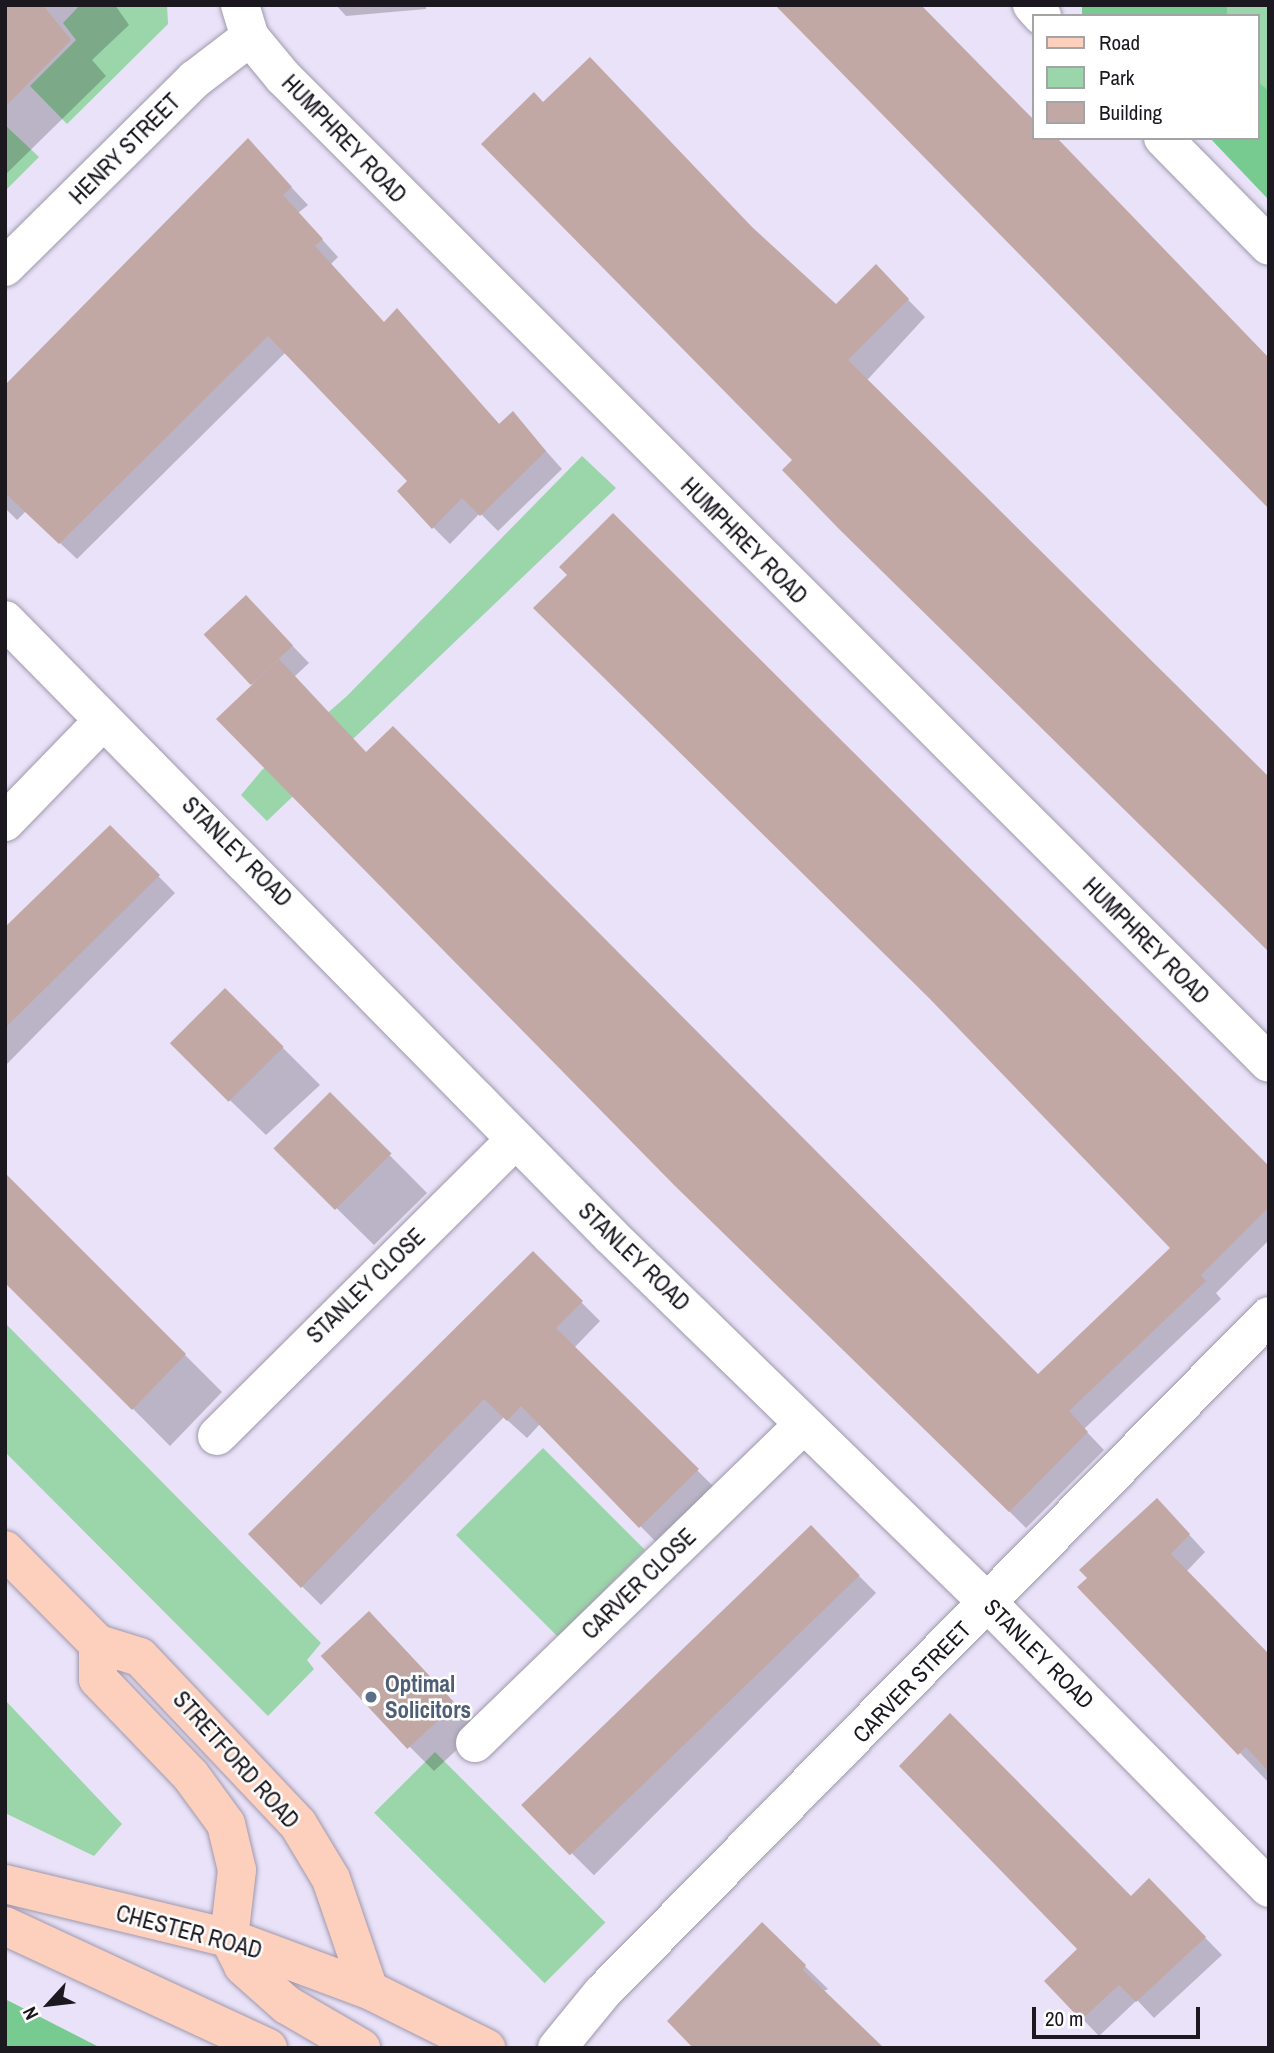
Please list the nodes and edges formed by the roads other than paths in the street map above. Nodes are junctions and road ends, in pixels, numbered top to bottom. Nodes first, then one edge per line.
1 (245, 21) edge
2 (1165, 140) edge
3 (1269, 246) edge
4 (5, 267) edge
5 (5, 620) edge
6 (103, 721) junction
7 (5, 822) edge
8 (1269, 1063) edge
9 (516, 1139) junction
10 (1269, 1316) edge
11 (803, 1424) junction
12 (218, 1436) dead end
13 (5, 1550) edge
14 (989, 1603) junction
15 (97, 1644) junction
16 (475, 1743) dead end
17 (5, 1884) edge
18 (1269, 1888) edge
19 (5, 1926) edge
20 (229, 1938) junction
21 (369, 1990) junction
22 (268, 2048) edge
23 (361, 2048) edge
24 (486, 2048) edge
25 (557, 2048) edge

1 - 4 street, HENRY STREET
1 - 8 street, HUMPHREY ROAD
2 - 3 street
5 - 6 street, STANLEY ROAD
6 - 7 street
6 - 9 street, STANLEY ROAD
9 - 11 street, STANLEY ROAD
9 - 12 street, STANLEY CLOSE
10 - 14 street, CARVER STREET
11 - 14 street, STANLEY ROAD
11 - 16 street, CARVER CLOSE
13 - 15 main road, STRETFORD ROAD
14 - 18 street, STANLEY ROAD
14 - 25 street, CARVER STREET
15 - 20 main road
15 - 21 main road, STRETFORD ROAD
17 - 20 main road, CHESTER ROAD
19 - 22 main road
20 - 21 main road, CHESTER ROAD
20 - 23 main road
21 - 24 main road

